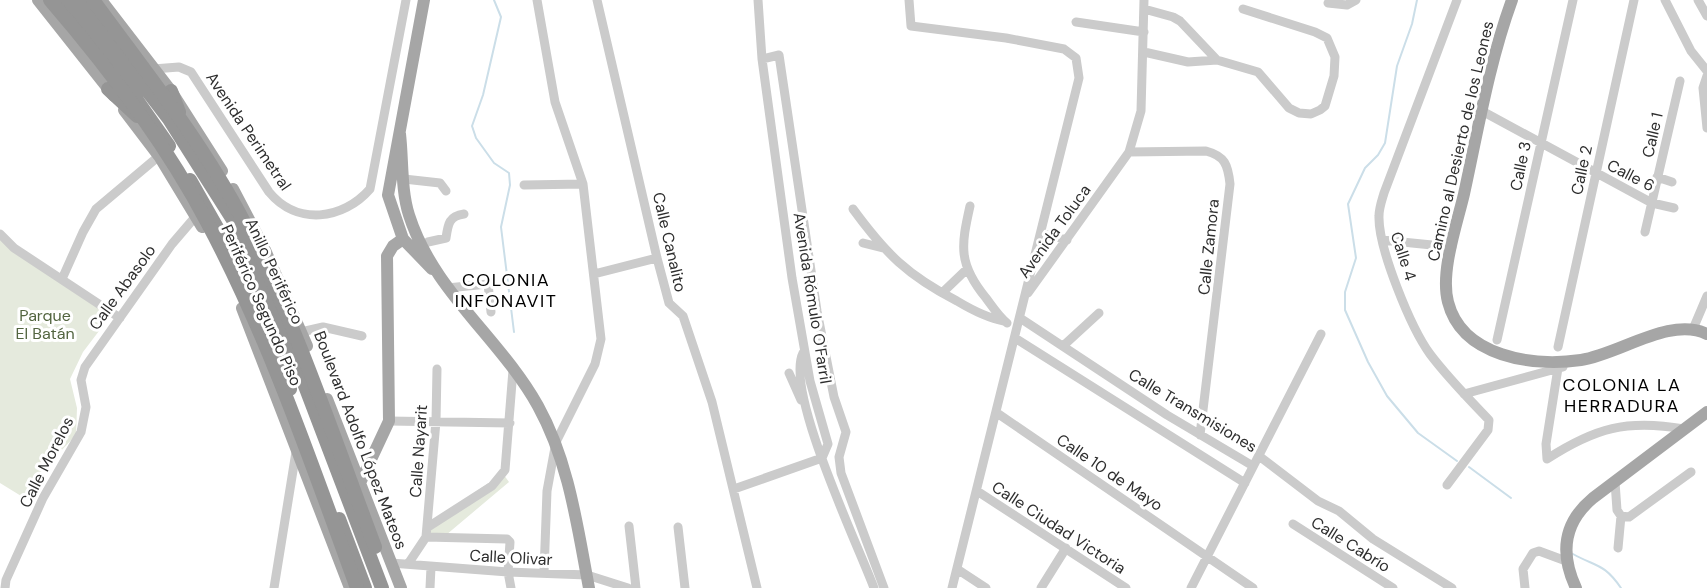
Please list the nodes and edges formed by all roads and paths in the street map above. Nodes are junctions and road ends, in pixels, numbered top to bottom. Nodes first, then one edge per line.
1 (38, 0) edge
2 (50, 0) edge
3 (62, 0) edge
4 (78, 0) edge
5 (93, 0) edge
6 (102, 0) edge
7 (406, 0) edge
8 (424, 0) edge
9 (537, 0) edge
10 (597, 0) edge
11 (758, 0) edge
12 (909, 0) edge
13 (1356, 0) edge
14 (1450, 0) edge
15 (1457, 0) edge
16 (1574, 0) edge
17 (1634, 0) edge
18 (1665, 0) edge
19 (1698, 0) edge
20 (1328, 3) dead end
21 (1512, 4) edge
22 (1144, 5) edge
23 (1243, 9) dead end
24 (1707, 16) edge
25 (1076, 22) dead end
26 (1144, 32) junction
27 (1443, 36) junction
28 (1144, 52) junction
29 (762, 58) junction
30 (1697, 58) junction
31 (1217, 60) junction
32 (1707, 60) edge
33 (153, 69) junction
34 (1707, 74) edge
35 (1680, 81) dead end
36 (108, 88) joint
37 (171, 91) junction
38 (1482, 111) junction
39 (1707, 128) edge
40 (400, 134) junction
41 (1540, 142) junction
42 (1129, 152) junction
43 (165, 153) junction
44 (1595, 173) junction
45 (204, 176) junction
46 (1657, 177) junction
47 (404, 181) junction
48 (1672, 182) dead end
49 (583, 184) junction
50 (524, 185) dead end
51 (446, 190) dead end
52 (388, 195) junction
53 (1653, 203) junction
54 (969, 206) dead end
55 (853, 208) dead end
56 (1674, 208) dead end
57 (464, 214) dead end
58 (196, 216) junction
59 (1645, 232) dead end
60 (1041, 233) junction
61 (0, 234) edge
62 (403, 239) junction
63 (1067, 240) junction
64 (1382, 240) junction
65 (862, 243) dead end
66 (422, 246) junction
67 (1452, 247) junction
68 (883, 248) junction
69 (657, 258) junction
70 (966, 270) junction
71 (437, 273) junction
72 (594, 274) junction
73 (62, 279) junction
74 (447, 288) junction
75 (942, 293) junction
76 (1707, 296) edge
77 (1024, 297) junction
78 (491, 312) dead end
79 (1100, 313) dead end
80 (120, 318) junction
81 (1020, 318) junction
82 (1004, 321) junction
83 (1693, 329) junction
84 (301, 332) junction
85 (1016, 333) junction
86 (1321, 334) dead end
87 (1707, 334) edge
88 (362, 336) dead end
89 (1497, 339) dead end
90 (1063, 346) junction
91 (1558, 347) dead end
92 (804, 352) junction
93 (1580, 360) junction
94 (1558, 368) junction
95 (437, 369) dead end
96 (513, 370) junction
97 (789, 374) dead end
98 (81, 380) joint
99 (1464, 394) junction
100 (1707, 412) edge
101 (807, 413) junction
102 (997, 413) junction
103 (436, 421) junction
104 (389, 422) junction
105 (510, 423) junction
106 (1684, 429) junction
107 (1200, 435) junction
108 (556, 442) junction
109 (297, 447) junction
110 (1259, 456) junction
111 (822, 458) junction
112 (1254, 466) junction
113 (1691, 472) dead end
114 (1615, 482) junction
115 (360, 483) junction
116 (1245, 483) junction
117 (1448, 485) dead end
118 (734, 489) junction
119 (977, 491) junction
120 (1621, 516) junction
121 (1293, 525) dead end
122 (629, 526) dead end
123 (678, 527) dead end
124 (427, 532) junction
125 (1066, 548) junction
126 (1618, 548) dead end
127 (1206, 556) junction
128 (1566, 561) junction
129 (391, 563) junction
130 (408, 564) junction
131 (431, 567) junction
132 (957, 569) junction
133 (508, 572) junction
134 (544, 573) junction
135 (587, 575) junction
136 (5, 588) edge
137 (274, 588) edge
138 (350, 588) edge
139 (357, 588) edge
140 (365, 588) edge
141 (382, 588) edge
142 (391, 588) edge
143 (401, 588) edge
144 (430, 588) edge
145 (511, 588) edge
146 (589, 588) edge
147 (628, 588) edge
148 (636, 588) edge
149 (685, 588) edge
150 (757, 588) edge
151 (874, 588) edge
152 (884, 588) edge
153 (952, 588) edge
154 (986, 588) edge
155 (1041, 588) edge
156 (1126, 588) edge
157 (1191, 588) edge
158 (1253, 588) edge
159 (1393, 588) edge
160 (1452, 588) edge
161 (1526, 588) edge
162 (1576, 588) edge

1 - 36 main road
2 - 139 highway, Periférico Segundo Piso, bridge
3 - 43 highway, Anillo Periférico
4 - 45 highway, Anillo Periférico
5 - 142 highway, Periférico Segundo Piso, bridge
6 - 33 main road, Boulevard Adolfo López Mateos
7 - 33 street, Avenida Perimetral
8 - 40 main road
9 - 49 street
10 - 69 street, Calle Canalito
11 - 29 street, Avenida Rómulo O'Farril
12 - 60 street
13 - 20 street
14 - 27 street
15 - 27 street, Calle 4
16 - 41 street, Calle 3
17 - 44 street, Calle 2
18 - 30 street
19 - 24 street
21 - 38 main road, Camino al Desierto de los Leones
22 - 26 street, Avenida Toluca
22 - 31 street
23 - 31 street
25 - 26 street
26 - 28 street, Avenida Toluca
27 - 64 street, Calle 4
28 - 31 street
28 - 42 street, Avenida Toluca
29 - 92 street, Avenida Rómulo O'Farril
29 - 152 street, Avenida Rómulo O'Farril
30 - 32 street
30 - 34 street
33 - 37 main road, Boulevard Adolfo López Mateos
34 - 39 street
35 - 46 street, Calle 1
36 - 43 highway
37 - 45 highway
37 - 84 main road, Boulevard Adolfo López Mateos
38 - 41 street, Calle 6
38 - 67 main road, Camino al Desierto de los Leones
40 - 47 main road
40 - 52 main road
41 - 44 street, Calle 6
41 - 89 street, Calle 3
42 - 63 street, Avenida Toluca
42 - 107 street, Calle Zamora
43 - 58 main road
43 - 73 street
43 - 140 highway, Anillo Periférico
44 - 53 street, Calle 6
44 - 91 street, Calle 2
45 - 141 highway, Anillo Periférico
46 - 48 street
46 - 53 street, Calle 1
47 - 51 street
47 - 52 main road
47 - 66 main road
49 - 50 street
49 - 72 street
52 - 62 main road
53 - 56 street, Calle 6
53 - 59 street, Calle 1
54 - 70 street
55 - 68 street
57 - 66 street
58 - 80 street, Calle Abasolo
58 - 109 main road
60 - 63 street
60 - 77 street
61 - 73 street
62 - 71 main road
62 - 104 main road
63 - 77 street, Avenida Toluca
64 - 67 street
64 - 99 street, Calle 4
65 - 68 street
66 - 71 main road
67 - 93 main road, Camino al Desierto de los Leones
68 - 75 street
69 - 72 street
69 - 118 street, Calle Canalito
70 - 75 street
70 - 82 street
71 - 74 main road
72 - 108 street
73 - 80 street
74 - 78 street
74 - 96 main road
75 - 82 street
76 - 83 street
77 - 81 street, Avenida Toluca
79 - 90 street
80 - 98 street, Calle Abasolo
81 - 85 street, Avenida Toluca
81 - 90 street, Calle Transmisiones
82 - 85 street, Calle Transmisiones
83 - 87 main road
83 - 93 main road, Camino al Desierto de los Leones
84 - 88 street
84 - 115 main road, Boulevard Adolfo López Mateos
85 - 102 street, Avenida Toluca
85 - 116 street, Calle Transmisiones
86 - 110 street
90 - 107 street, Calle Transmisiones
92 - 101 street
92 - 111 street, Avenida Rómulo O'Farril
93 - 94 street
94 - 99 street
94 - 106 street
95 - 103 street, Calle Nayarit
96 - 105 street
96 - 108 main road
97 - 101 street
98 - 136 street, Calle Morelos
99 - 117 street, Calle 4
100 - 106 main road
101 - 111 street
102 - 119 street, Avenida Toluca
102 - 127 street, Calle 10 de Mayo
103 - 104 street
103 - 105 street
103 - 124 street, Calle Nayarit
104 - 115 main road
105 - 124 street
106 - 114 main road
107 - 112 street, Calle Transmisiones
108 - 134 street
108 - 135 main road
109 - 137 street
109 - 138 main road
110 - 112 street, Calle Transmisiones
110 - 160 street, Calle Transmisiones
111 - 118 street
111 - 151 street, Avenida Rómulo O'Farril
112 - 116 street
113 - 120 street
114 - 120 street
114 - 128 main road
115 - 129 main road, Boulevard Adolfo López Mateos
116 - 127 street
118 - 150 street, Calle Canalito
119 - 125 street, Calle Ciudad Victoria
119 - 132 street, Avenida Toluca
120 - 126 street
121 - 159 street, Calle Cabrío
122 - 148 street
123 - 149 street
124 - 130 street, Calle Nayarit
124 - 133 street
125 - 155 street
125 - 156 street, Calle Ciudad Victoria
127 - 157 street
127 - 158 street, Calle 10 de Mayo
128 - 161 street
128 - 162 main road
129 - 130 street, Calle Olivar
129 - 143 main road, Boulevard Adolfo López Mateos
130 - 131 street, Calle Olivar
131 - 133 street, Calle Olivar
131 - 144 street
132 - 153 street, Avenida Toluca
132 - 154 street
133 - 134 street, Calle Olivar
133 - 145 street
134 - 135 street, Calle Olivar
135 - 146 main road
135 - 147 street, Calle Olivar

